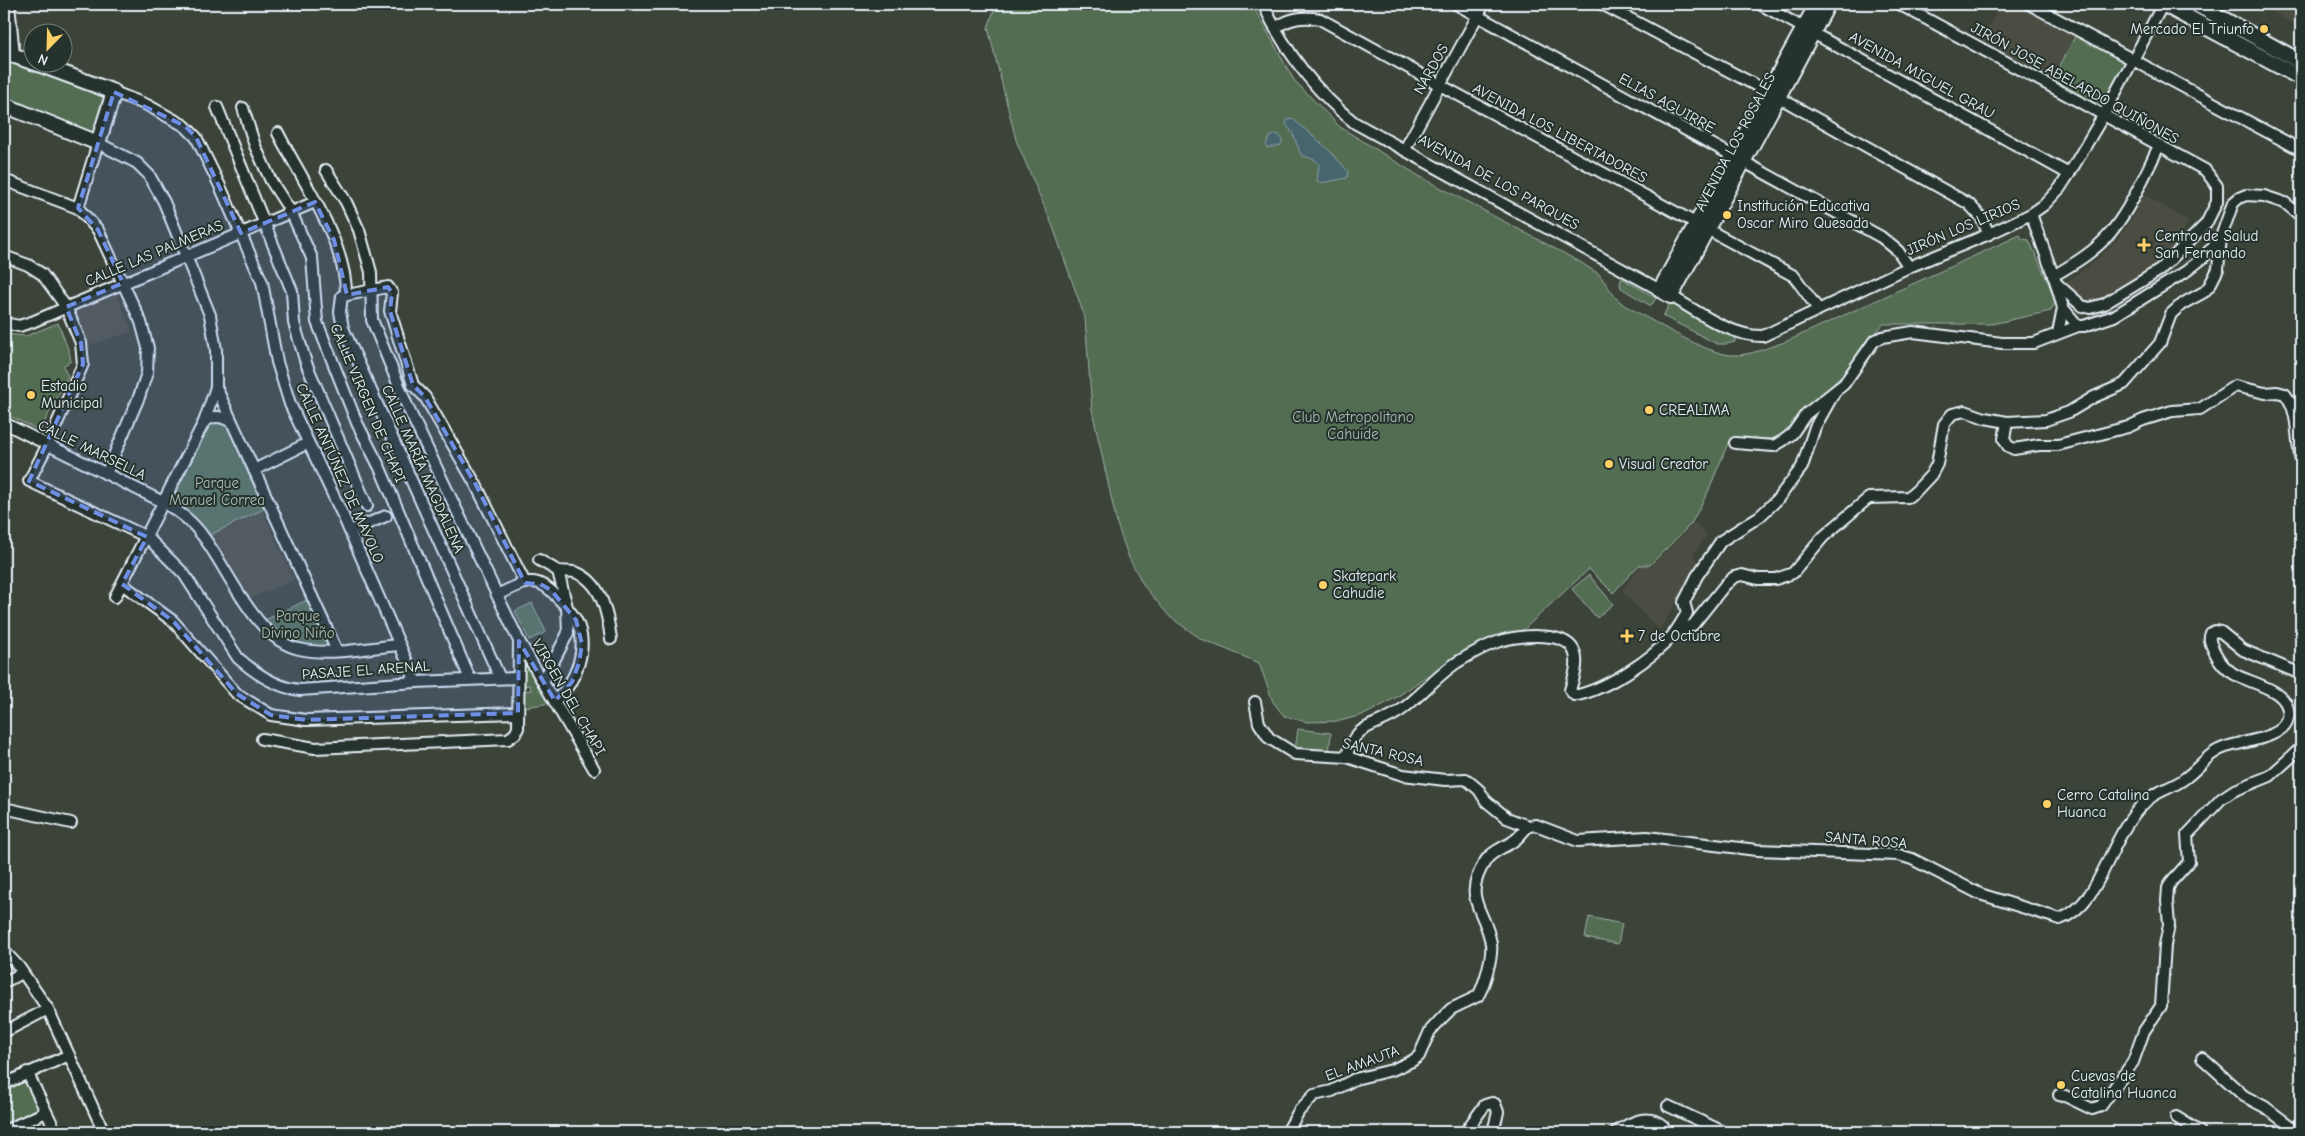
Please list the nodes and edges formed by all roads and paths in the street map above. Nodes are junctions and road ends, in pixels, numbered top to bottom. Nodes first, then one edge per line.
1 (6, 4) edge
2 (1263, 4) edge
3 (1456, 4) edge
4 (1484, 4) edge
5 (1602, 4) edge
6 (1760, 4) edge
7 (1816, 4) edge
8 (1828, 4) edge
9 (1900, 4) edge
10 (2029, 4) edge
11 (2163, 4) edge
12 (2196, 4) edge
13 (1478, 15) junction
14 (1275, 28) junction
15 (1808, 30) junction
16 (9, 54) edge
17 (22, 58) edge
18 (2132, 60) junction
19 (2301, 62) edge
20 (60, 72) edge
21 (2301, 78) edge
22 (1440, 85) junction
23 (114, 92) junction
24 (1773, 95) junction
25 (4, 105) edge
26 (216, 107) dead end
27 (243, 108) dead end
28 (2103, 116) junction
29 (278, 133) dead end
30 (98, 143) junction
31 (2159, 146) junction
32 (1405, 149) junction
33 (2301, 150) edge
34 (1738, 159) junction
35 (326, 170) dead end
36 (2069, 174) junction
37 (4, 180) edge
38 (315, 202) junction
39 (78, 208) junction
40 (291, 212) junction
41 (2031, 214) junction
42 (2301, 216) edge
43 (265, 223) junction
44 (1701, 226) junction
45 (241, 233) junction
46 (1989, 234) junction
47 (2221, 236) junction
48 (4, 256) edge
49 (187, 256) junction
50 (1909, 267) junction
51 (2055, 280) junction
52 (123, 283) junction
53 (370, 292) junction
54 (1665, 293) junction
55 (346, 295) junction
56 (66, 307) junction
57 (2063, 308) junction
58 (1818, 309) junction
59 (4, 323) edge
60 (2078, 326) junction
61 (2058, 334) junction
62 (1763, 336) joint
63 (216, 387) junction
64 (1834, 393) junction
65 (230, 421) junction
66 (204, 422) junction
67 (2008, 422) junction
68 (4, 423) edge
69 (308, 444) junction
70 (1735, 444) dead end
71 (47, 446) junction
72 (2301, 460) edge
73 (254, 470) junction
74 (106, 474) junction
75 (164, 503) junction
76 (367, 506) dead end
77 (386, 516) dead end
78 (350, 531) junction
79 (147, 537) junction
80 (539, 560) dead end
81 (558, 571) junction
82 (525, 583) junction
83 (122, 584) junction
84 (497, 595) junction
85 (115, 597) dead end
86 (567, 607) junction
87 (1687, 613) junction
88 (1701, 617) junction
89 (1675, 633) junction
90 (611, 639) dead end
91 (519, 641) junction
92 (398, 645) junction
93 (337, 651) junction
94 (2301, 674) edge
95 (500, 678) junction
96 (518, 678) junction
97 (470, 679) junction
98 (416, 682) junction
99 (543, 682) junction
100 (555, 701) junction
101 (1255, 702) dead end
102 (518, 713) junction
103 (262, 739) dead end
104 (2301, 748) edge
105 (1347, 757) junction
106 (594, 769) dead end
107 (4, 808) edge
108 (71, 823) dead end
109 (1528, 826) junction
110 (4, 951) edge
111 (23, 973) junction
112 (4, 982) edge
113 (48, 1009) junction
114 (4, 1032) edge
115 (69, 1055) junction
116 (2202, 1058) dead end
117 (27, 1072) junction
118 (4, 1084) edge
119 (2059, 1095) dead end
120 (1668, 1106) dead end
121 (46, 1112) junction
122 (2176, 1117) dead end
123 (1663, 1126) dead end
124 (4, 1131) edge
125 (56, 1132) edge
126 (104, 1132) edge
127 (1287, 1132) edge
128 (1465, 1132) edge
129 (1493, 1132) edge
130 (1616, 1132) edge
131 (1724, 1132) edge
132 (2200, 1132) edge
133 (2298, 1132) edge

1 - 16 street
2 - 14 street, AVENIDA DE LOS PARQUES
3 - 13 street, ELIAS AGUIRRE
4 - 13 street, NARDOS
5 - 24 street
6 - 15 street, AVENIDA MIGUEL GRAU
7 - 15 street, AVENIDA LOS ROSALES
8 - 15 street, AVENIDA LOS ROSALES
9 - 28 street, JIRÓN JOSE ABELARDO QUIÑONES
10 - 18 street
11 - 18 street, JIRÓN LOS LIRIOS
11 - 21 street
12 - 19 street
13 - 22 street, NARDOS
13 - 34 street, ELIAS AGUIRRE
14 - 22 street, AVENIDA LOS LIBERTADORES
14 - 32 street, AVENIDA DE LOS PARQUES
15 - 24 street, AVENIDA LOS ROSALES
15 - 36 street, AVENIDA MIGUEL GRAU
16 - 17 street
18 - 28 street, JIRÓN LOS LIRIOS
18 - 33 street
20 - 23 street
22 - 32 street, NARDOS
22 - 44 street, AVENIDA LOS LIBERTADORES
23 - 30 street
23 - 45 street, CALLE ANTÚNEZ DE MAYOLO
24 - 34 street, AVENIDA LOS ROSALES
24 - 46 street
25 - 30 street
26 - 43 street
27 - 40 street, CALLE VIRGEN DE CHAPI
28 - 31 street, JIRÓN JOSE ABELARDO QUIÑONES
28 - 36 street, JIRÓN LOS LIRIOS
29 - 38 street, CALLE MARÍA MAGDALENA
30 - 39 street
30 - 49 street
31 - 51 street
31 - 51 street, JIRÓN JOSE ABELARDO QUIÑONES
32 - 54 street, AVENIDA DE LOS PARQUES
34 - 44 street, AVENIDA LOS ROSALES
34 - 50 street, ELIAS AGUIRRE
35 - 53 street, VIRGEN DEL CHAPI
36 - 41 street, JIRÓN LOS LIRIOS
37 - 39 street
38 - 40 street, CALLE LAS PALMERAS
38 - 55 street, CALLE MARÍA MAGDALENA
39 - 52 street
40 - 43 street, CALLE LAS PALMERAS
40 - 97 street, CALLE VIRGEN DE CHAPI
41 - 46 street, JIRÓN LOS LIRIOS
41 - 51 street
42 - 47 street
43 - 45 street, CALLE LAS PALMERAS
43 - 76 street
44 - 54 street, AVENIDA LOS ROSALES
44 - 58 street, AVENIDA LOS LIBERTADORES
45 - 49 street, CALLE LAS PALMERAS
45 - 69 street, CALLE ANTÚNEZ DE MAYOLO
46 - 50 street, JIRÓN LOS LIRIOS
47 - 60 street
47 - 67 street
48 - 56 street
49 - 52 street, CALLE LAS PALMERAS
49 - 63 street
50 - 58 street, JIRÓN LOS LIRIOS
51 - 57 street
52 - 56 street, CALLE LAS PALMERAS
52 - 74 street
53 - 55 street
53 - 82 street
53 - 84 street, VIRGEN DEL CHAPI
54 - 62 street, AVENIDA DE LOS PARQUES
55 - 95 street, CALLE MARÍA MAGDALENA
56 - 59 street, CALLE LAS PALMERAS
56 - 71 street
57 - 60 street
57 - 61 street
58 - 62 street, JIRÓN LOS LIRIOS
60 - 61 street
61 - 64 street
63 - 65 street
63 - 66 street
64 - 70 street
64 - 87 street
65 - 66 street
65 - 73 street
66 - 75 street
67 - 72 street
67 - 88 street
68 - 71 street, CALLE MARSELLA
69 - 73 street
69 - 78 street, CALLE ANTÚNEZ DE MAYOLO
71 - 74 street, CALLE MARSELLA
71 - 79 street, PASAJE EL ARENAL
73 - 93 street
74 - 75 street, CALLE MARSELLA
75 - 79 street
75 - 93 street, CALLE MARSELLA
77 - 78 street
78 - 92 street, CALLE ANTÚNEZ DE MAYOLO
79 - 83 street
79 - 98 street, PASAJE EL ARENAL
80 - 81 street
81 - 86 street
81 - 90 street
82 - 84 street
82 - 86 street
83 - 85 street
83 - 102 street
84 - 91 street, VIRGEN DEL CHAPI
86 - 99 street
86 - 100 street
87 - 88 street
87 - 89 street
88 - 89 street
89 - 105 street
91 - 96 street
91 - 99 street, VIRGEN DEL CHAPI
92 - 93 street, CALLE MARSELLA
92 - 98 street, CALLE ANTÚNEZ DE MAYOLO
94 - 109 street, SANTA ROSA
95 - 96 street, PASAJE EL ARENAL
95 - 97 street, PASAJE EL ARENAL
96 - 102 street
97 - 98 street, PASAJE EL ARENAL
99 - 100 street, VIRGEN DEL CHAPI
100 - 106 street, VIRGEN DEL CHAPI
101 - 105 street, SANTA ROSA
102 - 103 street
104 - 119 street
105 - 109 street, SANTA ROSA
107 - 108 street
109 - 127 street, EL AMAUTA
110 - 111 street
111 - 112 street
111 - 113 street
113 - 114 street
113 - 115 street
115 - 117 street
115 - 126 street
116 - 133 street
117 - 118 street
117 - 121 street
120 - 131 street
121 - 124 street
121 - 125 street
122 - 132 street
123 - 130 street
128 - 129 street

